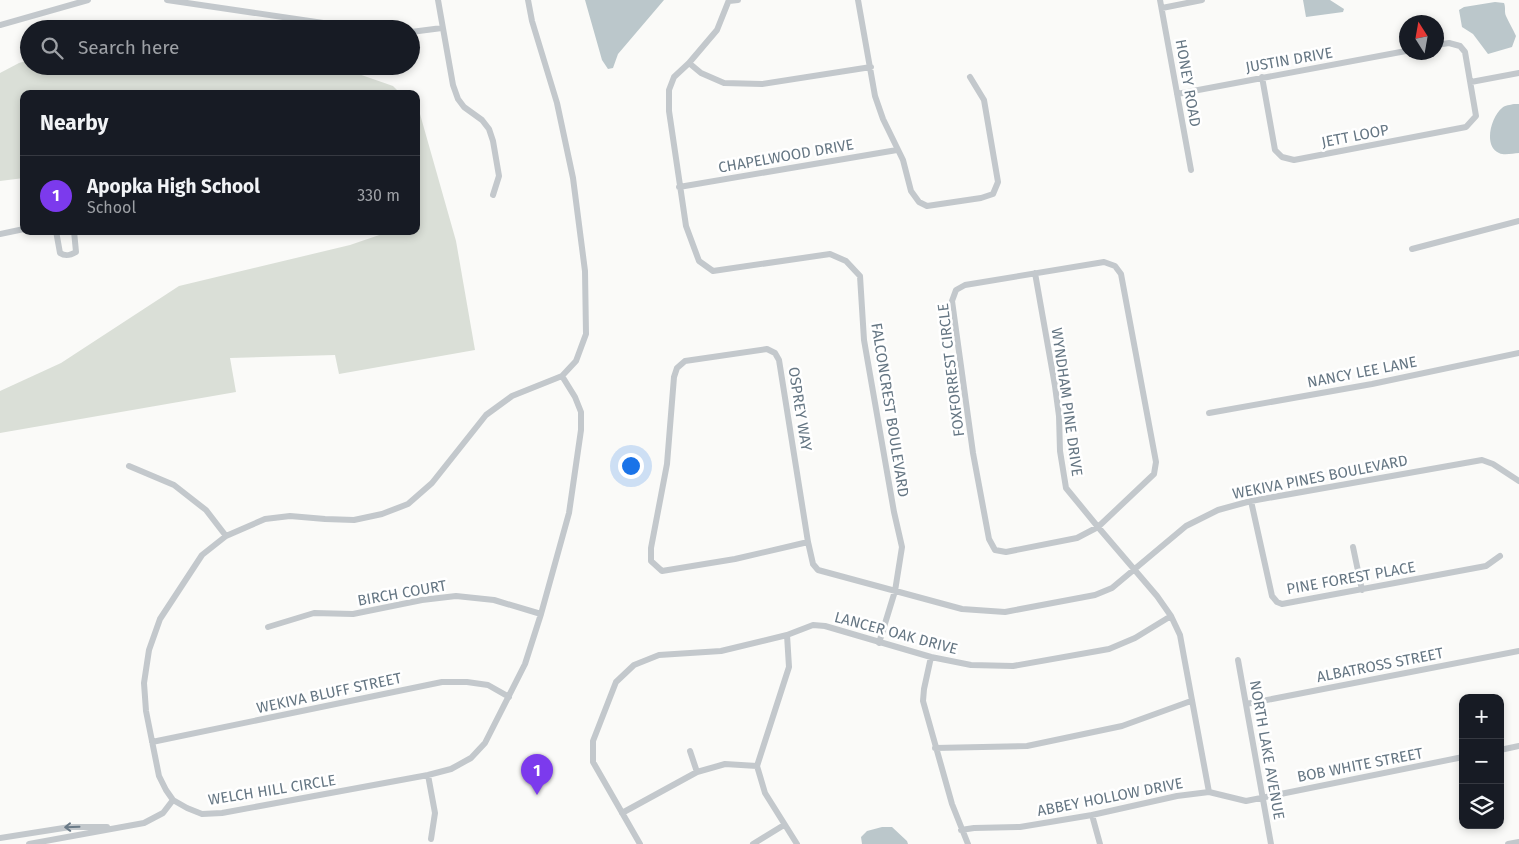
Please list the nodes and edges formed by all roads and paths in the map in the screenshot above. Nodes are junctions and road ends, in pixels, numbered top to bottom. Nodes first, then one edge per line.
1 (88, 0) edge
2 (167, 0) edge
3 (438, 0) edge
4 (528, 0) edge
5 (738, 0) edge
6 (858, 0) edge
7 (1160, 0) edge
8 (1202, 0) edge
9 (729, 1) edge
10 (1162, 8) junction
11 (303, 20) edge
12 (0, 25) edge
13 (442, 28) junction
14 (420, 31) edge
15 (1444, 44) edge
16 (1399, 52) edge
17 (689, 63) junction
18 (871, 68) junction
19 (1519, 73) edge
20 (970, 77) dead end
21 (1262, 77) junction
22 (1471, 82) junction
23 (1177, 94) junction
24 (897, 150) junction
25 (1191, 170) dead end
26 (680, 187) junction
27 (493, 195) dead end
28 (1519, 221) edge
29 (20, 230) edge
30 (0, 234) edge
31 (57, 235) edge
32 (74, 235) edge
33 (1412, 249) dead end
34 (1035, 273) junction
35 (1519, 353) edge
36 (562, 376) junction
37 (1210, 413) dead end
38 (129, 466) dead end
39 (1519, 481) edge
40 (1251, 501) junction
41 (1098, 527) junction
42 (226, 536) junction
43 (808, 542) junction
44 (1353, 547) dead end
45 (1500, 556) dead end
46 (1135, 570) junction
47 (852, 580) joint
48 (1362, 590) junction
49 (895, 591) junction
50 (541, 614) junction
51 (1171, 616) junction
52 (268, 627) dead end
53 (787, 635) junction
54 (879, 643) junction
55 (1519, 651) edge
56 (931, 657) junction
57 (1238, 660) dead end
58 (508, 697) junction
59 (1191, 701) junction
60 (1246, 704) junction
61 (152, 742) junction
62 (1519, 746) edge
63 (935, 748) junction
64 (1504, 749) edge
65 (690, 751) dead end
66 (1459, 759) edge
67 (757, 766) junction
68 (697, 772) junction
69 (428, 775) junction
70 (1208, 792) junction
71 (1262, 797) junction
72 (173, 800) junction
73 (622, 813) junction
74 (1092, 815) junction
75 (784, 825) junction
76 (121, 826) junction
77 (961, 830) junction
78 (0, 838) edge
79 (431, 839) dead end
80 (1519, 842) edge
81 (28, 844) edge
82 (640, 844) edge
83 (753, 844) edge
84 (797, 844) edge
85 (968, 844) edge
86 (1100, 844) edge
87 (1271, 844) edge
88 (1508, 844) edge

1 - 12 street
2 - 11 street
3 - 13 street
4 - 36 street
5 - 9 street
6 - 18 street
7 - 10 street, HONEY ROAD
8 - 10 street
9 - 17 street, FALCONCREST BOULEVARD
10 - 23 street, HONEY ROAD
13 - 14 street
13 - 27 street
15 - 22 street
16 - 21 street, JUSTIN DRIVE
17 - 18 street
17 - 26 street, FALCONCREST BOULEVARD
18 - 24 street
19 - 22 street
20 - 24 street
21 - 22 street, JETT LOOP
21 - 23 street, JUSTIN DRIVE
23 - 25 street, HONEY ROAD
24 - 26 street, CHAPELWOOD DRIVE
26 - 49 street, FALCONCREST BOULEVARD
28 - 33 street
29 - 30 street
31 - 32 street
34 - 41 street, WYNDHAM PINE DRIVE
34 - 41 street, FOXFORREST CIRCLE
34 - 41 street, FOXFORREST CIRCLE
35 - 37 street, NANCY LEE LANE
36 - 42 street
36 - 50 street, WELCH HILL CIRCLE
38 - 42 street
39 - 40 street, WEKIVA PINES BOULEVARD
40 - 46 street, WEKIVA PINES BOULEVARD
40 - 48 street, PINE FOREST PLACE
41 - 46 street, WYNDHAM PINE DRIVE
42 - 61 street
43 - 43 street, OSPREY WAY
43 - 47 street, OSPREY WAY
44 - 48 street
45 - 48 street, PINE FOREST PLACE
46 - 49 street, WEKIVA PINES BOULEVARD
46 - 51 street, WYNDHAM PINE DRIVE
47 - 49 street, WEKIVA PINES BOULEVARD
49 - 54 street, FALCONCREST BOULEVARD
50 - 52 street, BIRCH COURT
50 - 58 street, WELCH HILL CIRCLE
51 - 56 street, LANCER OAK DRIVE
51 - 59 street, WYNDHAM PINE DRIVE
53 - 54 street, LANCER OAK DRIVE
53 - 67 street
53 - 73 street, LANCER OAK DRIVE
54 - 56 street, LANCER OAK DRIVE
55 - 60 street, ALBATROSS STREET
56 - 63 street
57 - 60 street, NORTH LAKE AVENUE
58 - 61 street, WEKIVA BLUFF STREET
58 - 69 street, WELCH HILL CIRCLE
59 - 63 street
59 - 70 street, WYNDHAM PINE DRIVE
60 - 71 street, NORTH LAKE AVENUE
61 - 72 street
62 - 64 street
63 - 77 street
65 - 68 street
66 - 71 street, BOB WHITE STREET
67 - 68 street
67 - 75 street
68 - 73 street
69 - 72 street, WELCH HILL CIRCLE
69 - 79 street
70 - 71 street, ABBEY HOLLOW DRIVE
70 - 74 street, ABBEY HOLLOW DRIVE
71 - 87 street, NORTH LAKE AVENUE
72 - 76 street
73 - 82 street, LANCER OAK DRIVE
74 - 77 street, ABBEY HOLLOW DRIVE
74 - 86 street
75 - 83 street
75 - 84 street
76 -> 78 street
76 - 81 street
77 - 85 street
80 - 88 street

